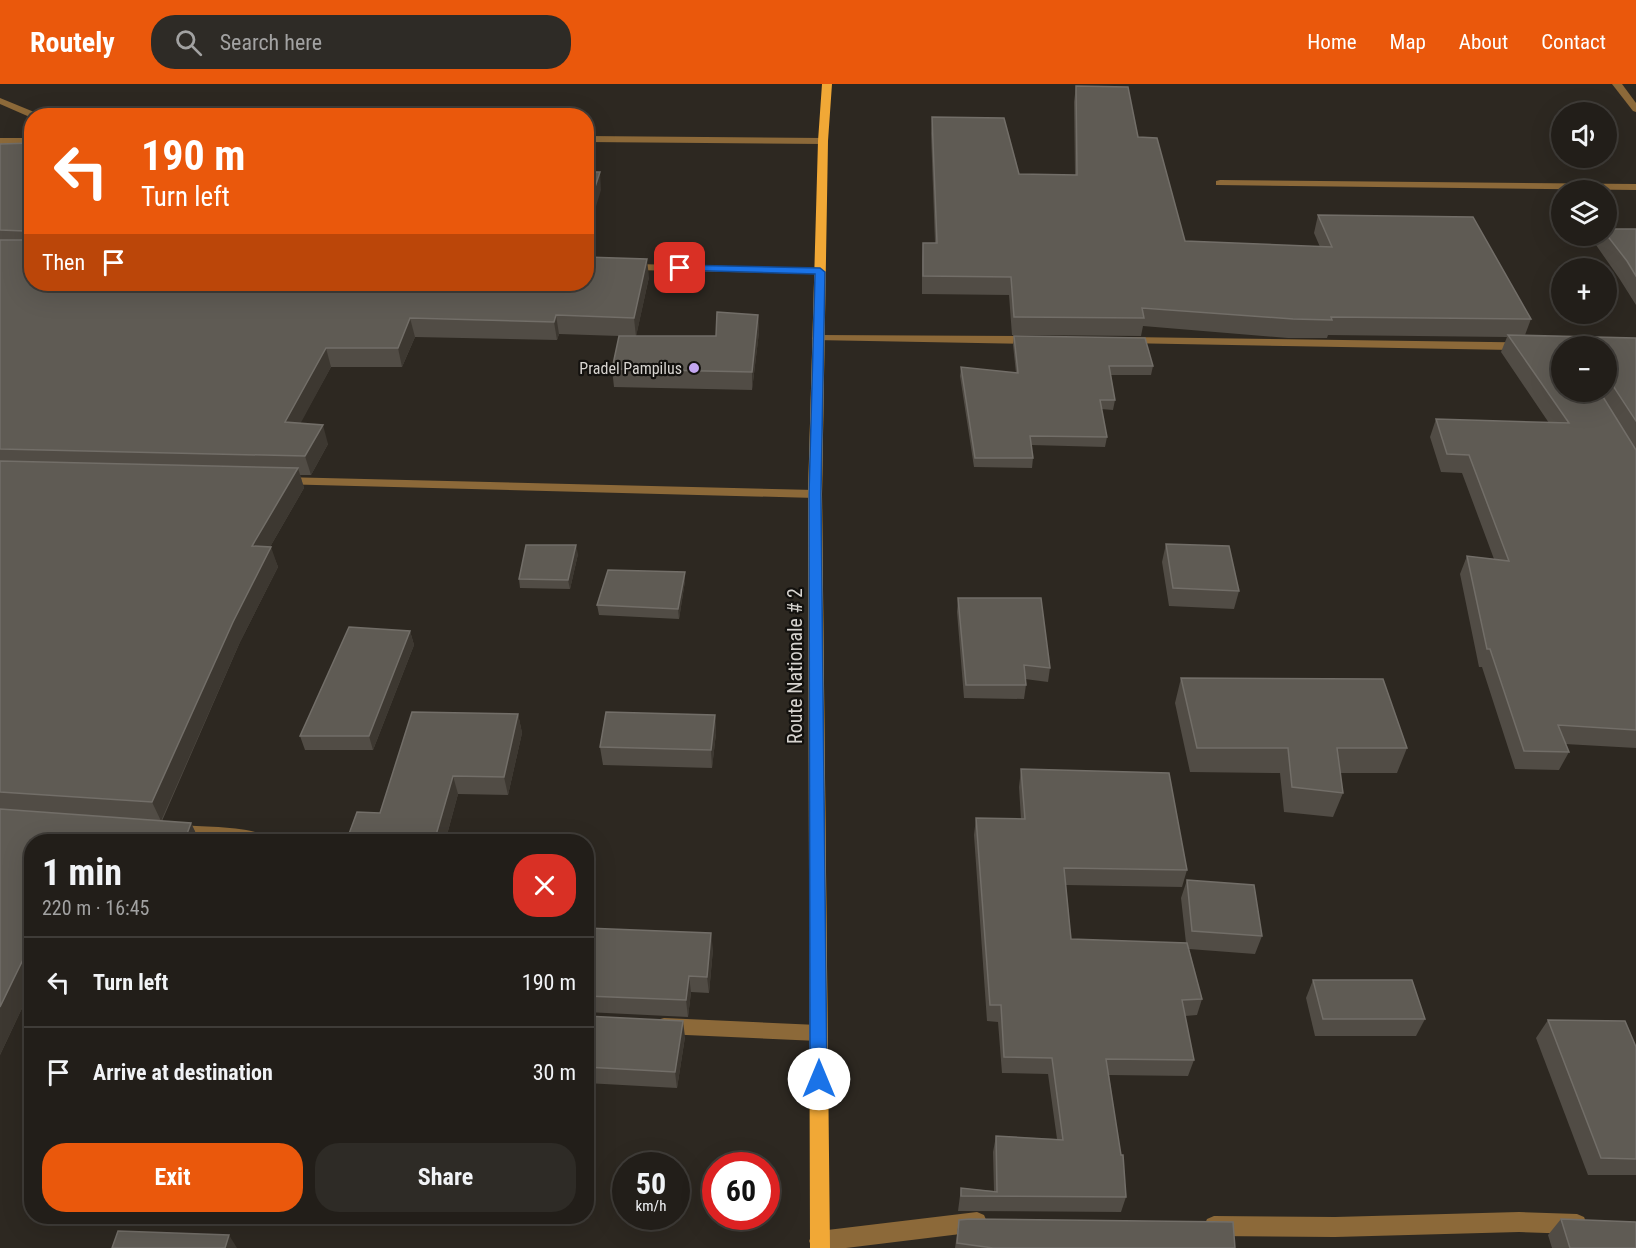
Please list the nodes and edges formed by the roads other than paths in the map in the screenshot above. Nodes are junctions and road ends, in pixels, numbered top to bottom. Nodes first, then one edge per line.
1 (827, 84) edge
2 (1617, 84) edge
3 (1632, 97) edge
4 (0, 101) edge
5 (1636, 109) edge
6 (24, 111) edge
7 (594, 139) edge
8 (0, 141) edge
9 (24, 141) edge
10 (823, 141) junction
11 (1220, 183) dead end
12 (1636, 186) edge
13 (594, 266) edge
14 (820, 272) junction
15 (818, 338) junction
16 (1041, 340) edge
17 (1112, 340) edge
18 (1551, 346) edge
19 (264, 480) edge
20 (815, 494) junction
21 (163, 831) edge
22 (209, 834) edge
23 (644, 1025) edge
24 (818, 1033) junction
25 (1002, 1222) edge
26 (1601, 1224) edge
27 (1192, 1225) edge
28 (820, 1244) edge

1 - 10 main road, Route Nationale # 2
2 - 3 street
3 - 5 street
4 - 6 street
7 - 10 street
8 - 9 street
10 - 14 main road, Route Nationale # 2
11 - 12 street
13 - 14 street
14 - 15 main road, Route Nationale # 2
15 - 16 street
15 - 20 main road, Route Nationale # 2
17 - 18 street
19 - 20 street
20 - 24 main road, Route Nationale # 2
21 - 22 street
23 - 24 street
24 - 28 main road, Route Nationale # 2
25 - 28 street
26 - 27 street

